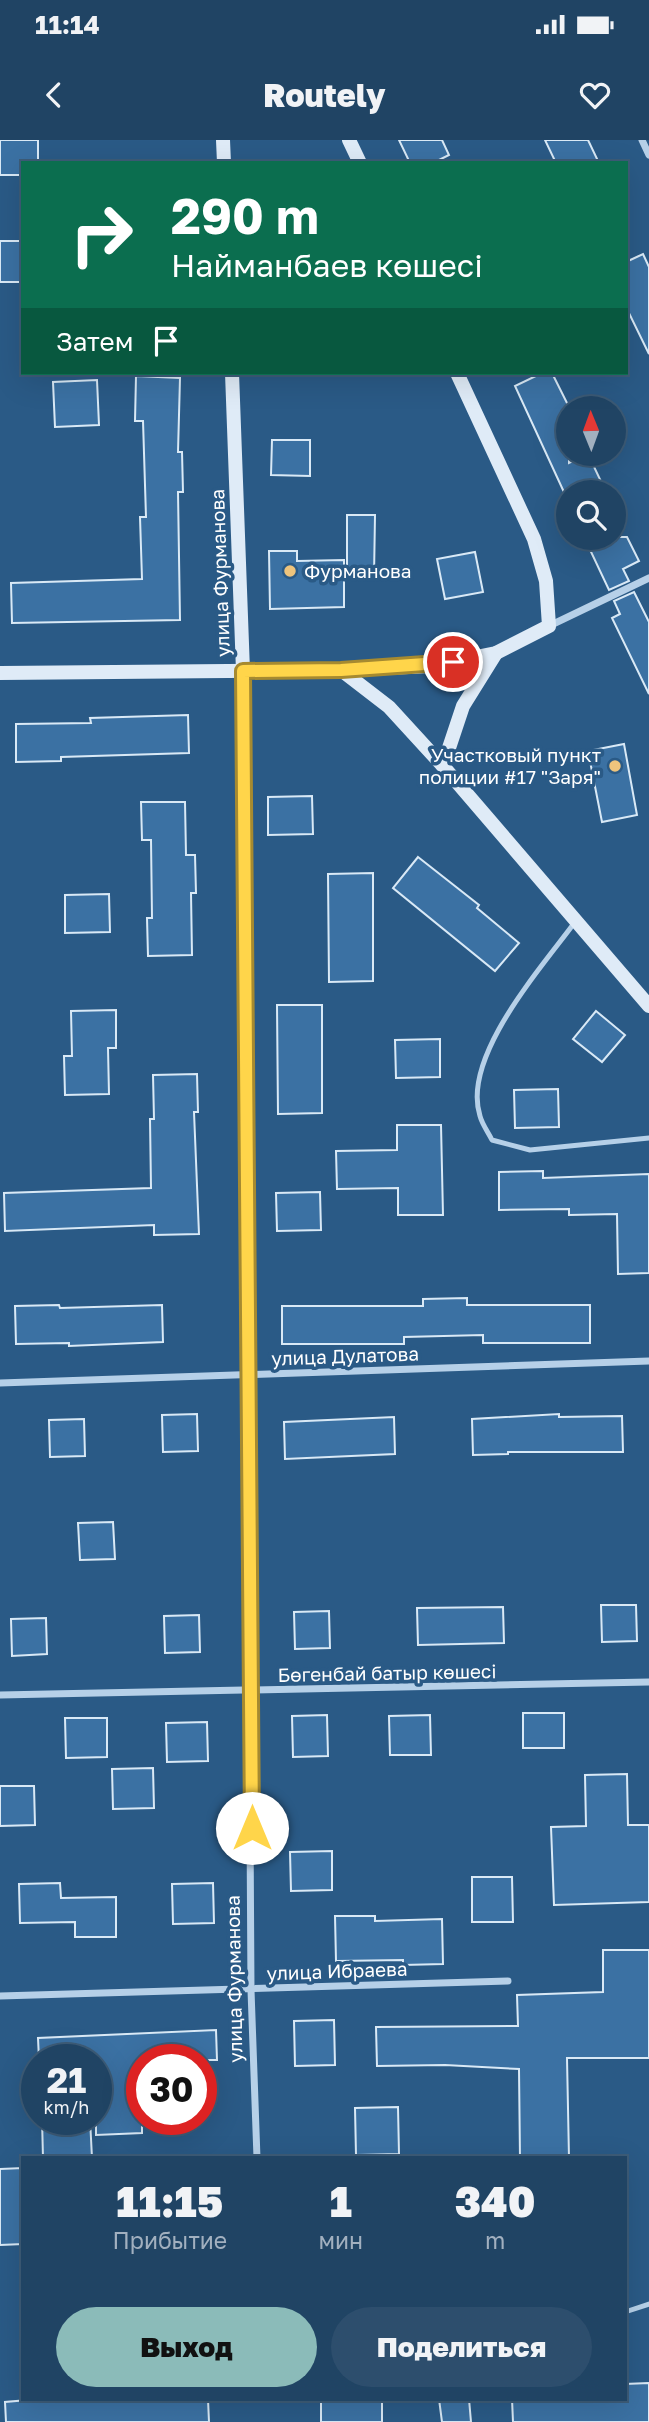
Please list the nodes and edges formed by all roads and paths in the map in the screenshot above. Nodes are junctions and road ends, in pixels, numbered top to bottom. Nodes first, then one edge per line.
1 (223, 140) edge
2 (349, 140) edge
3 (642, 140) edge
4 (649, 155) edge
5 (224, 161) edge
6 (359, 161) edge
7 (232, 375) edge
8 (458, 375) edge
9 (649, 578) edge
10 (549, 626) junction
11 (496, 653) junction
12 (341, 670) junction
13 (243, 671) junction
14 (0, 673) edge
15 (443, 766) junction
16 (575, 922) junction
17 (649, 1006) edge
18 (649, 1138) edge
19 (649, 1360) edge
20 (248, 1376) junction
21 (0, 1382) edge
22 (649, 1682) edge
23 (252, 1692) junction
24 (0, 1695) edge
25 (508, 1981) dead end
26 (251, 1990) junction
27 (0, 1996) edge
28 (257, 2156) edge
29 (649, 2304) edge
30 (627, 2311) edge

1 - 5 main road
2 - 6 main road
3 - 4 street
7 - 13 main road, улица Фурманова
8 - 10 main road
9 - 10 street
10 - 11 main road
11 - 12 main road
11 - 15 main road
12 - 13 main road
12 - 15 main road
13 - 14 main road
13 - 20 street, улица Фурманова
15 - 16 main road
16 - 17 main road
16 - 18 lane
19 - 20 street, улица Дулатова
20 - 21 street, улица Дулатова
20 - 23 street, улица Фурманова
22 - 23 street, Бөгенбай батыр көшесі
23 - 24 street, Бөгенбай батыр көшесі
23 - 26 street, улица Фурманова
25 - 26 street, улица Ибраева
26 - 27 street, улица Ибраева
26 - 28 street, улица Фурманова
29 - 30 lane

